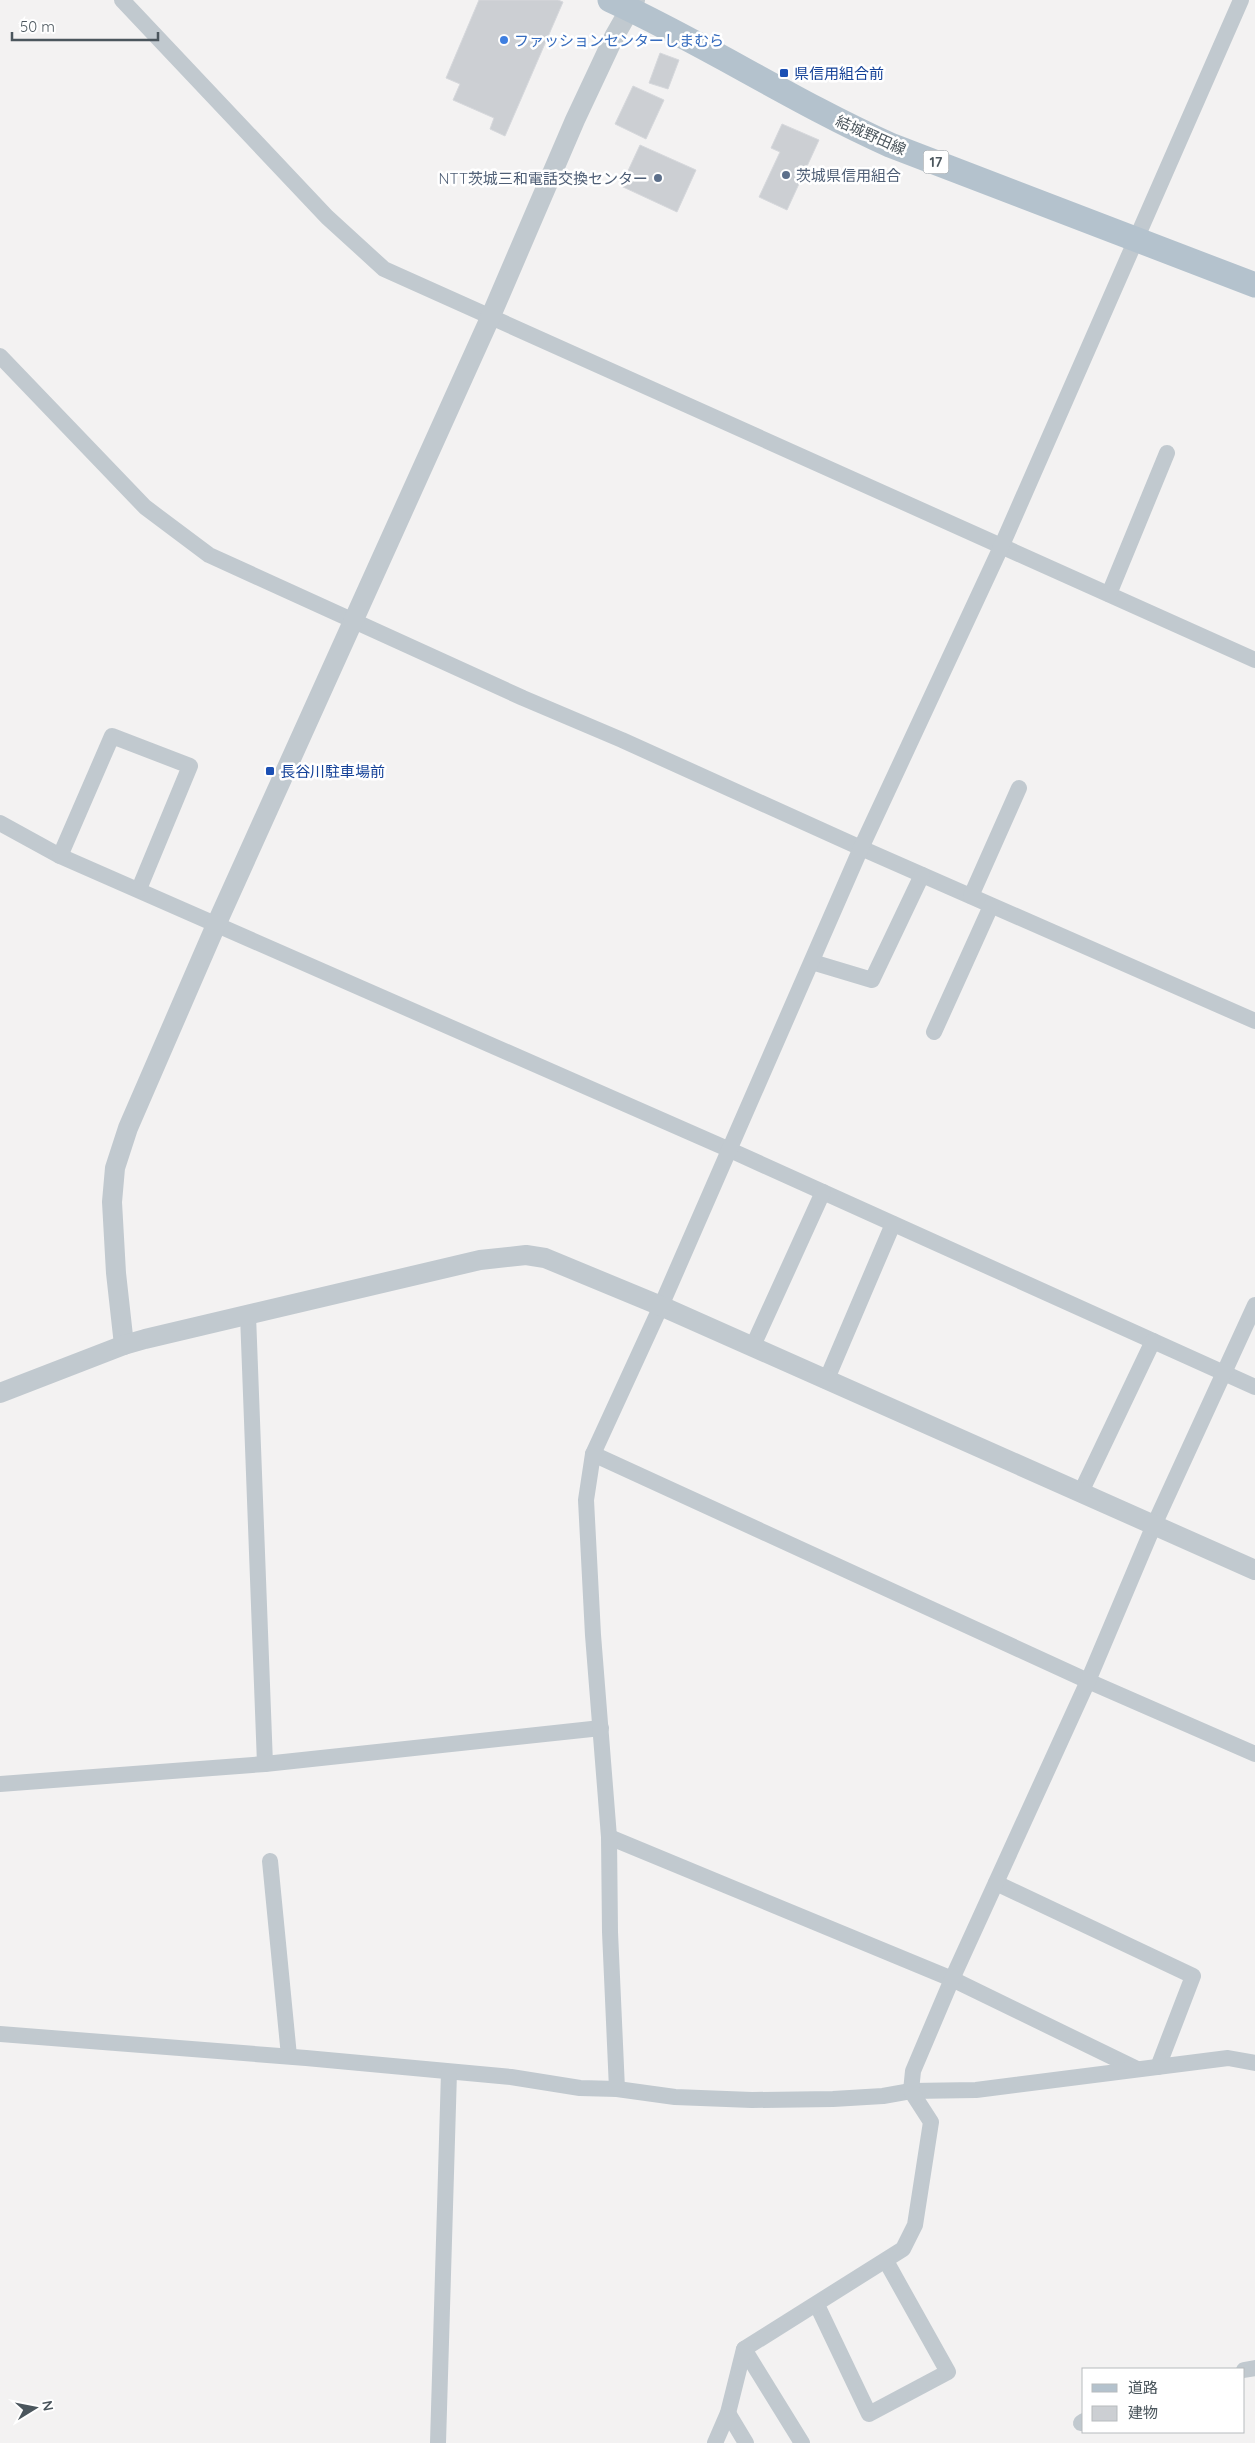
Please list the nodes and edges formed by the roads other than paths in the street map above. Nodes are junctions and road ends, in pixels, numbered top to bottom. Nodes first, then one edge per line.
1 (122, 0) edge
2 (1241, 0) edge
3 (625, 3) edge
4 (1138, 239) junction
5 (1255, 286) edge
6 (490, 318) junction
7 (0, 356) edge
8 (1167, 453) dead end
9 (1002, 545) junction
10 (1109, 594) junction
11 (352, 621) junction
12 (1255, 660) edge
13 (1019, 788) dead end
14 (0, 823) edge
15 (861, 848) junction
16 (60, 856) junction
17 (922, 875) junction
18 (139, 889) junction
19 (971, 896) junction
20 (991, 906) junction
21 (216, 925) junction
22 (812, 962) junction
23 (1255, 1021) edge
24 (934, 1032) dead end
25 (730, 1150) junction
26 (823, 1192) junction
27 (894, 1224) junction
28 (1255, 1305) edge
29 (661, 1306) junction
30 (248, 1315) junction
31 (1153, 1341) junction
32 (124, 1345) junction
33 (752, 1348) junction
34 (1224, 1373) junction
35 (826, 1381) junction
36 (1255, 1387) edge
37 (0, 1393) edge
38 (593, 1454) junction
39 (1081, 1492) junction
40 (1154, 1525) junction
41 (1255, 1570) edge
42 (1088, 1681) junction
43 (601, 1728) junction
44 (1253, 1749) edge
45 (265, 1764) junction
46 (0, 1784) edge
47 (609, 1837) junction
48 (270, 1861) dead end
49 (996, 1883) junction
50 (952, 1978) junction
51 (0, 2034) edge
52 (289, 2056) junction
53 (1255, 2063) edge
54 (1158, 2067) junction
55 (1137, 2069) junction
56 (449, 2072) junction
57 (617, 2088) junction
58 (911, 2091) junction
59 (886, 2260) junction
60 (816, 2305) junction
61 (744, 2349) junction
62 (728, 2413) junction
63 (438, 2443) edge
64 (715, 2443) edge
65 (746, 2443) edge
66 (802, 2443) edge

1 - 6 street
2 - 4 street
3 - 4 main road, 結城野田線 / 17
3 - 6 street
4 - 5 main road, 結城野田線 / 17
4 - 9 street
6 - 9 street
6 - 11 street
7 - 11 street
8 - 10 street
9 - 10 street
9 - 15 street
10 - 12 street
11 - 15 street
11 - 21 street
13 - 19 street
14 - 16 street
15 - 17 street
15 - 22 street
16 - 18 street
16 - 18 street
17 - 19 street
17 - 22 street
18 - 21 street
19 - 20 street
20 - 23 street
20 - 24 street
21 - 25 street
21 - 32 street
22 - 25 street
25 - 26 street
25 - 29 street
26 - 27 street
26 - 33 street
27 - 31 street
27 - 35 street
28 - 34 street
29 - 30 street
29 - 33 street
29 - 38 street
30 - 32 street
30 - 45 street
31 - 34 street
31 - 39 street
32 - 37 street
33 - 35 street
34 - 36 street
34 - 40 street
35 - 39 street
38 - 42 street
38 - 43 street
39 - 40 street
40 - 41 street
40 - 42 street
42 - 44 street
42 - 49 street
43 - 45 street
43 - 47 street
45 - 46 street
47 - 50 street
47 - 57 street
48 - 52 street
49 - 50 street
49 - 54 street
50 - 55 street
50 - 58 street
51 - 52 street
52 - 56 street
53 - 54 street
54 - 55 street
55 - 58 street
56 - 57 street
56 - 63 street
57 - 58 street
58 - 59 street
59 - 60 street
59 - 60 street
60 - 61 street
61 - 62 street
61 - 66 street
62 - 64 street
62 - 65 street

